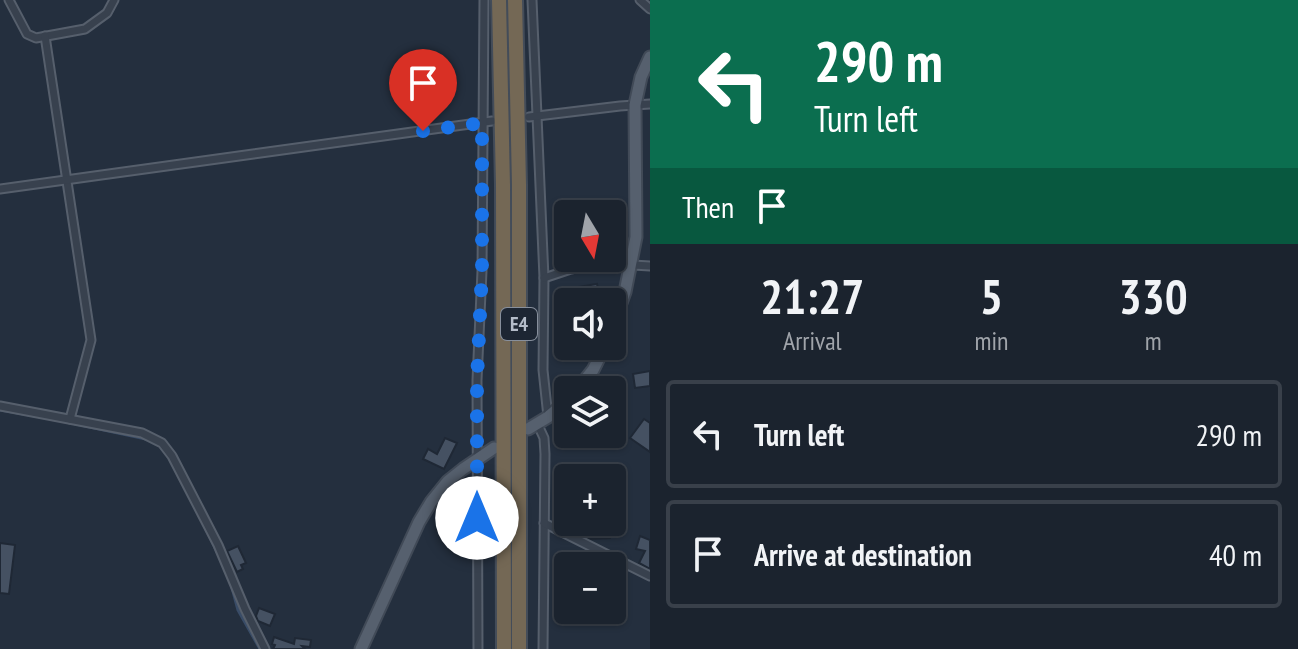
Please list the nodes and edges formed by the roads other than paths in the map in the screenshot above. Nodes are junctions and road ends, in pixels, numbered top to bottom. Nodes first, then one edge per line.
1 (9, 0) edge
2 (114, 0) edge
3 (484, 0) edge
4 (499, 0) edge
5 (515, 0) edge
6 (532, 0) edge
7 (640, 0) edge
8 (650, 9) edge
9 (45, 36) junction
10 (650, 57) edge
11 (650, 104) edge
12 (635, 105) junction
13 (533, 117) junction
14 (492, 121) dead end
15 (482, 123) junction
16 (67, 180) junction
17 (0, 189) edge
18 (631, 266) junction
19 (650, 266) edge
20 (544, 278) junction
21 (626, 288) edge
22 (0, 406) edge
23 (554, 411) edge
24 (70, 419) junction
25 (538, 423) junction
26 (494, 448) dead end
27 (477, 459) junction
28 (544, 523) junction
29 (650, 576) edge
30 (265, 649) edge
31 (361, 649) edge
32 (478, 649) edge
33 (504, 649) edge
34 (519, 649) edge
35 (543, 649) edge

1 - 9 street
2 - 9 street
3 - 15 street
4 - 33 highway, E4
5 - 34 highway, E4
6 - 13 street
7 - 8 street
9 - 16 street
10 - 12 main road
11 - 12 street
12 - 13 street
12 - 18 main road
13 - 20 street
14 - 15 street
15 - 16 street
15 - 27 street
16 - 17 street
16 - 24 street
18 - 19 street
18 - 20 street
18 - 21 main road
20 - 25 street
22 - 24 street
23 - 25 main road
24 - 30 street
25 - 28 street
26 - 27 main road
27 - 31 main road
27 - 32 street
28 - 29 street
28 - 35 street

